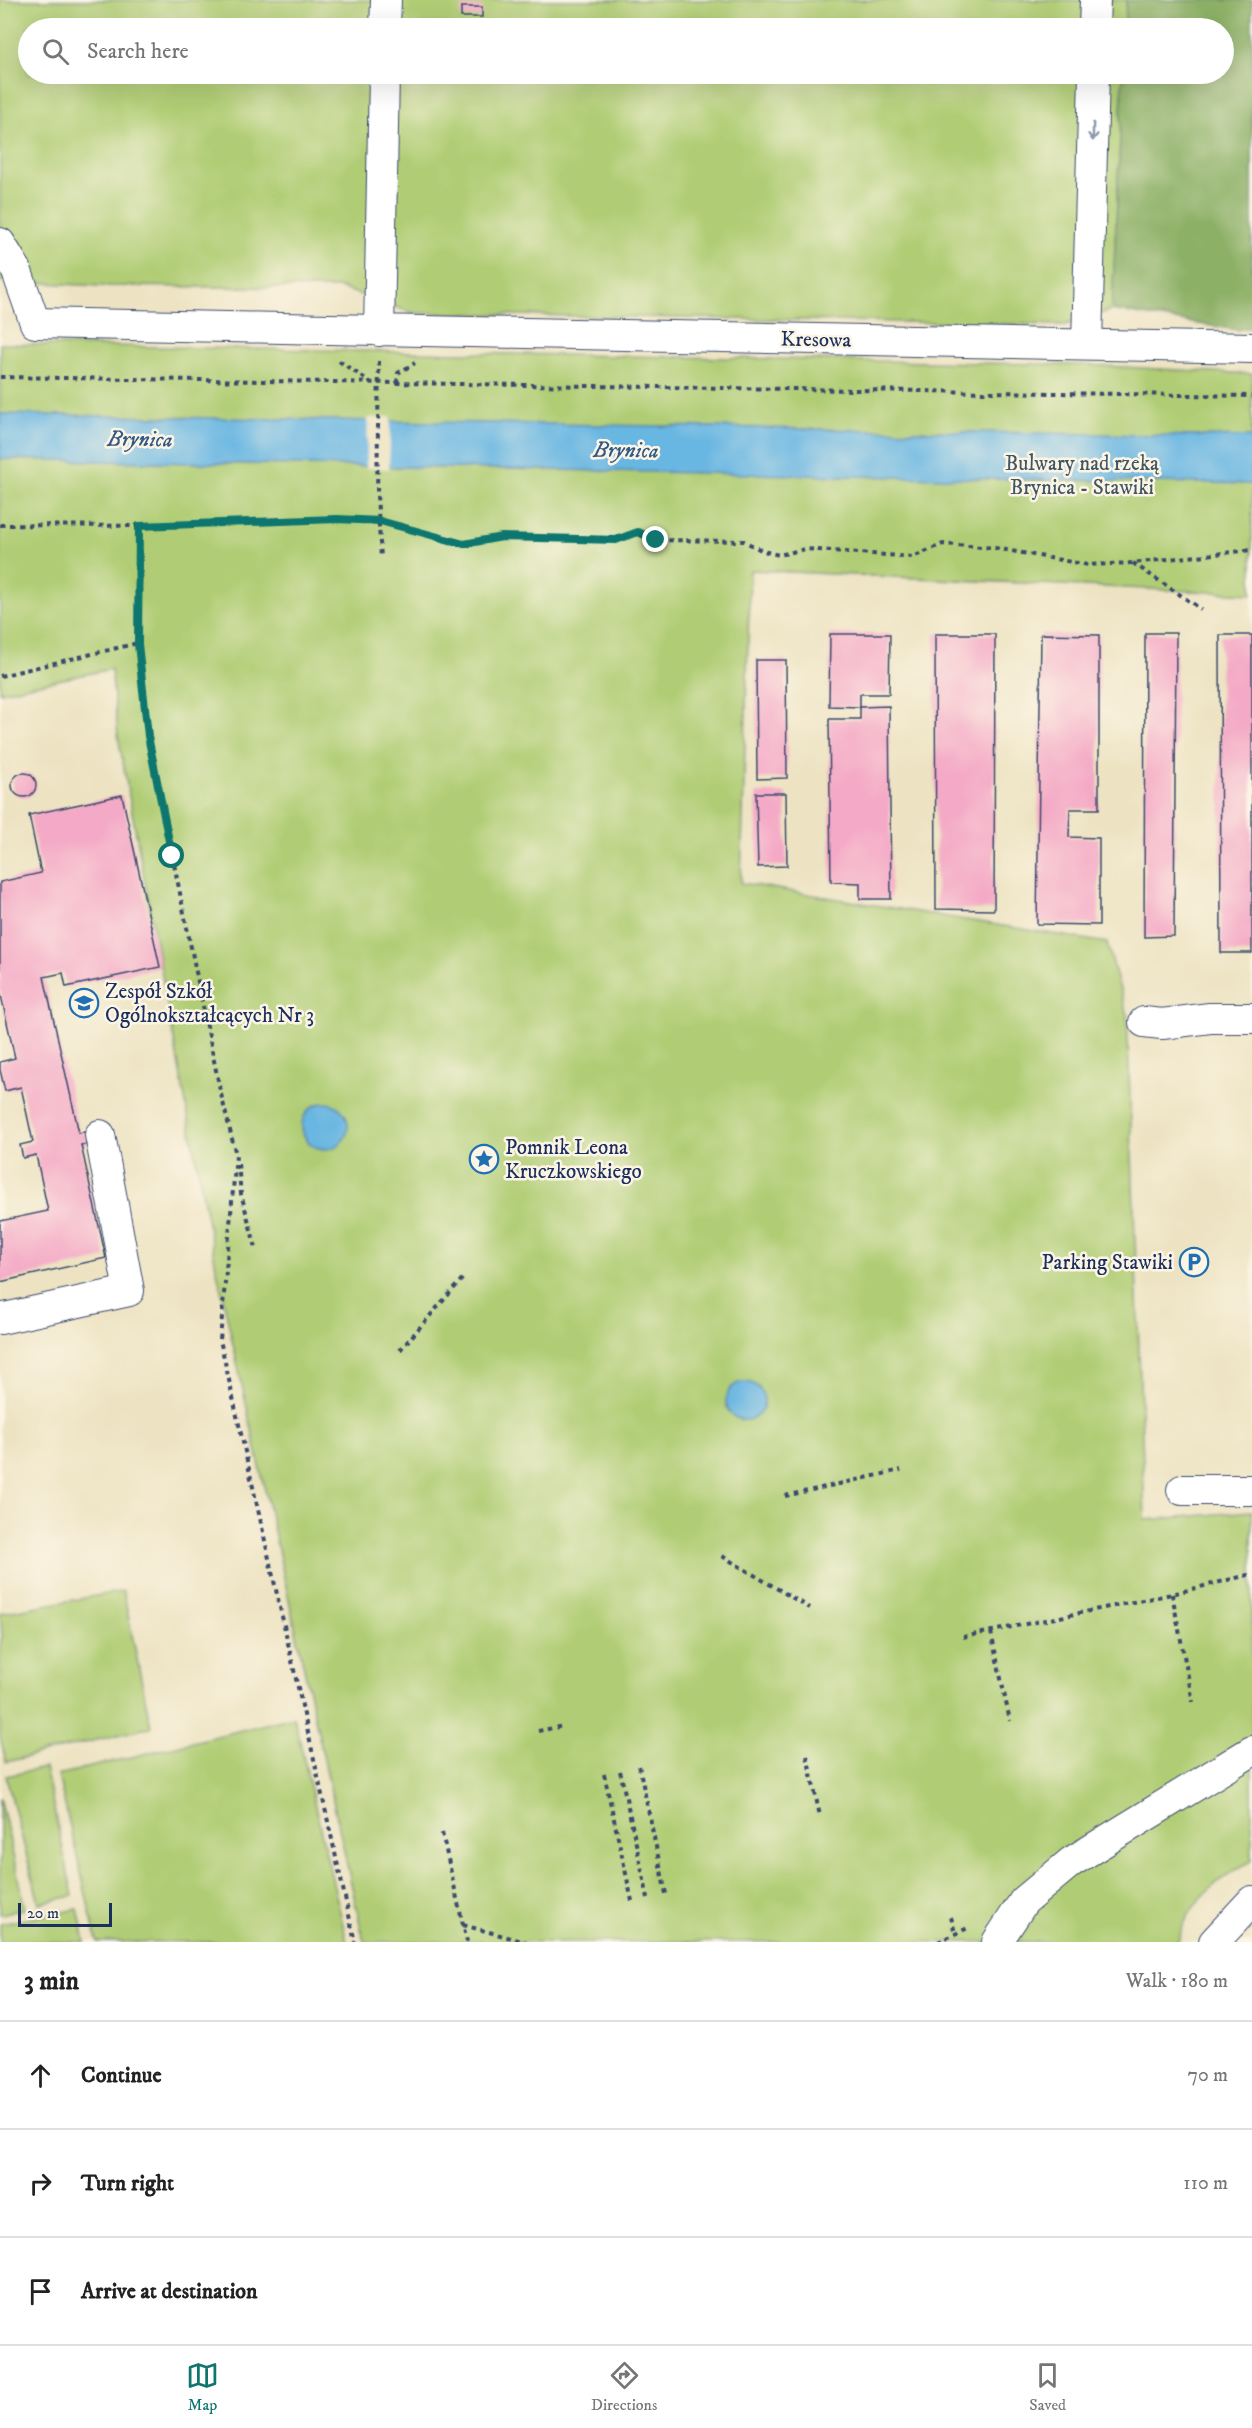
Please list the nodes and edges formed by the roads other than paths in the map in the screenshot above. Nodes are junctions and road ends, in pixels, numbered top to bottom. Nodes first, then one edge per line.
1 (386, 0) edge
2 (1095, 0) edge
3 (385, 18) edge
4 (1094, 18) edge
5 (384, 84) edge
6 (1094, 84) edge
7 (0, 243) edge
8 (379, 331) junction
9 (1088, 344) junction
10 (1252, 348) edge
11 (1252, 1018) edge
12 (1144, 1022) dead end
13 (100, 1135) dead end
14 (0, 1318) edge
15 (1182, 1490) dead end
16 (1252, 1490) edge
17 (1252, 1751) edge
18 (1252, 1901) edge
19 (997, 1942) edge
20 (1214, 1942) edge

1 - 3 street
2 - 4 street
5 - 8 street
6 -> 9 street
7 - 8 street, Kresowa
8 - 9 street, Kresowa
9 - 10 street, Kresowa
11 - 12 street
13 - 14 street
15 - 16 street
17 - 19 street
18 - 20 street

